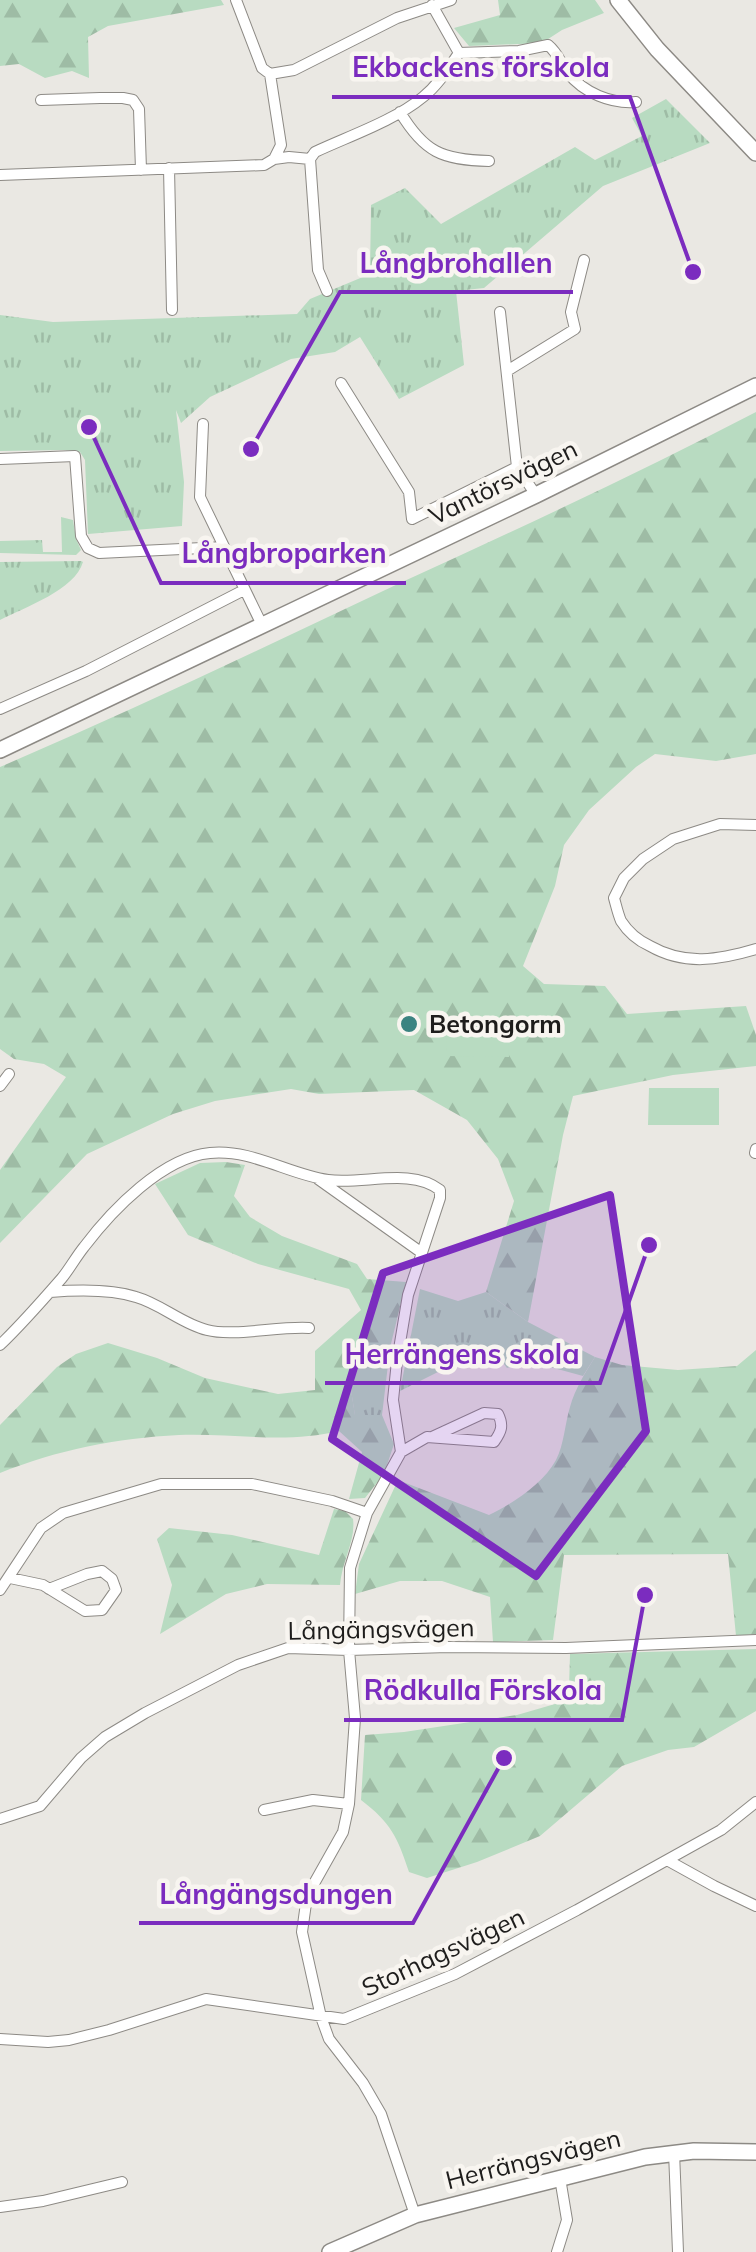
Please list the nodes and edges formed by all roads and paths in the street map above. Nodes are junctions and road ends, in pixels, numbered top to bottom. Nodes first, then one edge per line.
1 (236, 0) edge
2 (451, 0) edge
3 (618, 0) edge
4 (432, 5) junction
5 (458, 53) junction
6 (270, 74) junction
7 (41, 100) dead end
8 (636, 102) dead end
9 (400, 112) junction
10 (756, 153) edge
11 (274, 159) junction
12 (310, 160) junction
13 (489, 161) dead end
14 (169, 168) junction
15 (141, 170) junction
16 (0, 176) edge
17 (584, 260) dead end
18 (327, 291) dead end
19 (172, 310) dead end
20 (500, 312) dead end
21 (507, 371) junction
22 (341, 384) dead end
23 (756, 386) edge
24 (203, 424) dead end
25 (0, 459) edge
26 (517, 467) junction
27 (536, 495) junction
28 (223, 546) junction
29 (244, 590) junction
30 (262, 625) junction
31 (0, 709) edge
32 (0, 750) edge
33 (756, 825) edge
34 (756, 949) edge
35 (9, 1074) dead end
36 (0, 1086) edge
37 (318, 1178) junction
38 (422, 1253) junction
39 (50, 1292) junction
40 (309, 1328) dead end
41 (0, 1346) edge
42 (432, 1437) junction
43 (401, 1452) junction
44 (367, 1512) junction
45 (10, 1578) junction
46 (49, 1588) junction
47 (0, 1590) edge
48 (756, 1640) edge
49 (349, 1650) junction
50 (756, 1802) edge
51 (349, 1804) junction
52 (264, 1810) dead end
53 (0, 1819) edge
54 (667, 1860) junction
55 (756, 1906) edge
56 (322, 2017) junction
57 (0, 2040) edge
58 (674, 2152) junction
59 (756, 2152) edge
60 (560, 2178) junction
61 (122, 2182) dead end
62 (0, 2208) edge
63 (415, 2215) junction
64 (330, 2252) edge
65 (558, 2252) edge
66 (678, 2252) edge

1 - 6 street
2 - 4 street
3 - 10 street
4 - 5 street
4 - 6 street
5 - 8 street
5 - 9 street
6 - 11 street
7 - 15 street
9 - 12 street
9 - 13 street
11 - 12 street
11 - 14 street
12 - 18 street
14 - 15 street
14 - 19 street
15 - 16 street
17 - 21 street
20 - 21 street
21 - 26 street
22 - 26 street
23 - 27 street, Vantörsvägen
24 - 28 street
25 - 28 street
26 - 27 street
27 - 30 street, Vantörsvägen
28 - 29 street
29 - 30 street
29 - 31 street
30 - 32 street, Vantörsvägen
33 - 34 street
35 - 36 street
37 - 38 street
37 - 38 street
37 - 39 street
38 - 43 street
39 - 40 street
39 - 41 street
42 - 42 street
42 - 43 street
43 - 44 street
44 - 45 street
44 - 49 street
45 - 46 street
45 - 47 street
46 - 46 street
48 - 49 street, Långängsvägen
49 - 51 street
49 - 53 street, Långängsvägen
50 - 54 street, Storhagsvägen
51 - 52 street
51 - 56 street
54 - 55 street
54 - 56 street, Storhagsvägen
56 - 57 street, Storhagsvägen
56 - 63 street
58 - 59 street, Herrängsvägen
58 - 60 street, Herrängsvägen
58 - 66 street
60 - 63 street, Herrängsvägen
60 - 65 street
61 - 62 street
63 - 64 street, Herrängsvägen

